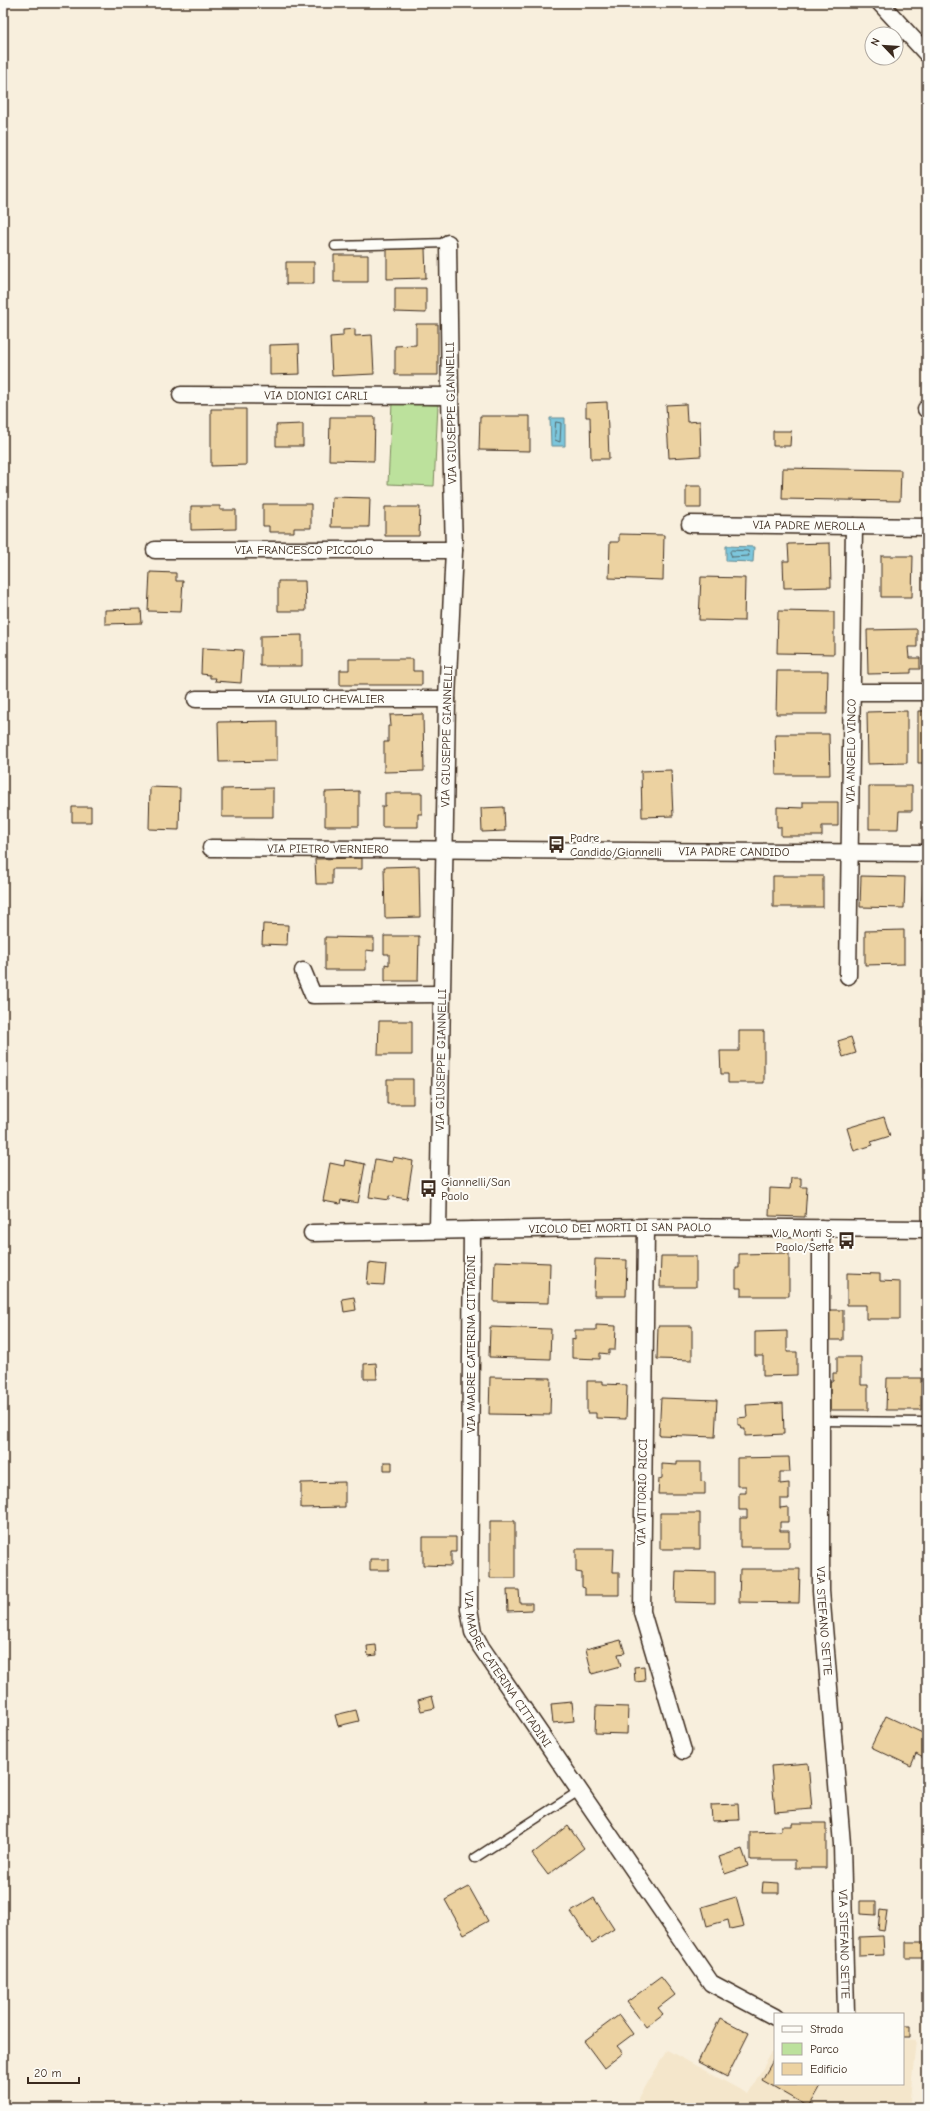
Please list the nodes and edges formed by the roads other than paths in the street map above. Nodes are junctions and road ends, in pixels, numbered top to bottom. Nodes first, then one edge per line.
1 (880, 3) edge
2 (927, 54) edge
3 (448, 243) joint
4 (335, 246) dead end
5 (182, 395) dead end
6 (450, 396) junction
7 (690, 524) dead end
8 (854, 526) junction
9 (927, 527) edge
10 (155, 550) dead end
11 (454, 550) junction
12 (852, 692) junction
13 (927, 692) edge
14 (447, 699) junction
15 (196, 700) dead end
16 (211, 848) dead end
17 (446, 850) junction
18 (848, 853) junction
19 (927, 853) edge
20 (303, 971) dead end
21 (848, 976) dead end
22 (442, 994) junction
23 (646, 1227) junction
24 (821, 1228) junction
25 (927, 1228) edge
26 (438, 1230) junction
27 (472, 1230) junction
28 (312, 1233) dead end
29 (821, 1421) junction
30 (927, 1422) edge
31 (683, 1751) dead end
32 (580, 1791) junction
33 (475, 1858) dead end
34 (846, 2013) edge
35 (774, 2016) edge

1 - 2 street
3 - 4 lane
3 - 6 street, VIA GIUSEPPE GIANNELLI
5 - 6 street, VIA DIONIGI CARLI
6 - 11 street, VIA GIUSEPPE GIANNELLI
7 - 8 street, VIA PADRE MEROLLA
8 - 9 street, VIA PADRE MEROLLA
8 - 12 street, VIA ANGELO VINCO
10 - 11 street, VIA FRANCESCO PICCOLO
11 - 14 street, VIA GIUSEPPE GIANNELLI
12 - 13 street
12 - 18 street, VIA ANGELO VINCO
14 - 15 street, VIA GIULIO CHEVALIER
14 - 17 street, VIA GIUSEPPE GIANNELLI
16 - 17 street, VIA PIETRO VERNIERO
17 - 18 street, VIA PADRE CANDIDO
17 - 22 street, VIA GIUSEPPE GIANNELLI
18 - 19 street, VIA PADRE CANDIDO
18 - 21 street, VIA ANGELO VINCO
20 - 22 street
22 - 26 street, VIA GIUSEPPE GIANNELLI
23 - 24 street, VICOLO DEI MORTI DI SAN PAOLO
23 - 27 street, VICOLO DEI MORTI DI SAN PAOLO
23 - 31 street, VIA VITTORIO RICCI
24 - 25 street, VICOLO DEI MORTI DI SAN PAOLO
24 - 29 street, VIA STEFANO SETTE
26 - 27 street, VICOLO DEI MORTI DI SAN PAOLO
26 - 28 street, VICOLO DEI MORTI DI SAN PAOLO
27 - 32 street, VIA MADRE CATERINA CITTADINI
29 - 30 lane
29 - 34 street, VIA STEFANO SETTE
32 - 33 lane
32 - 35 street, VIA MADRE CATERINA CITTADINI

